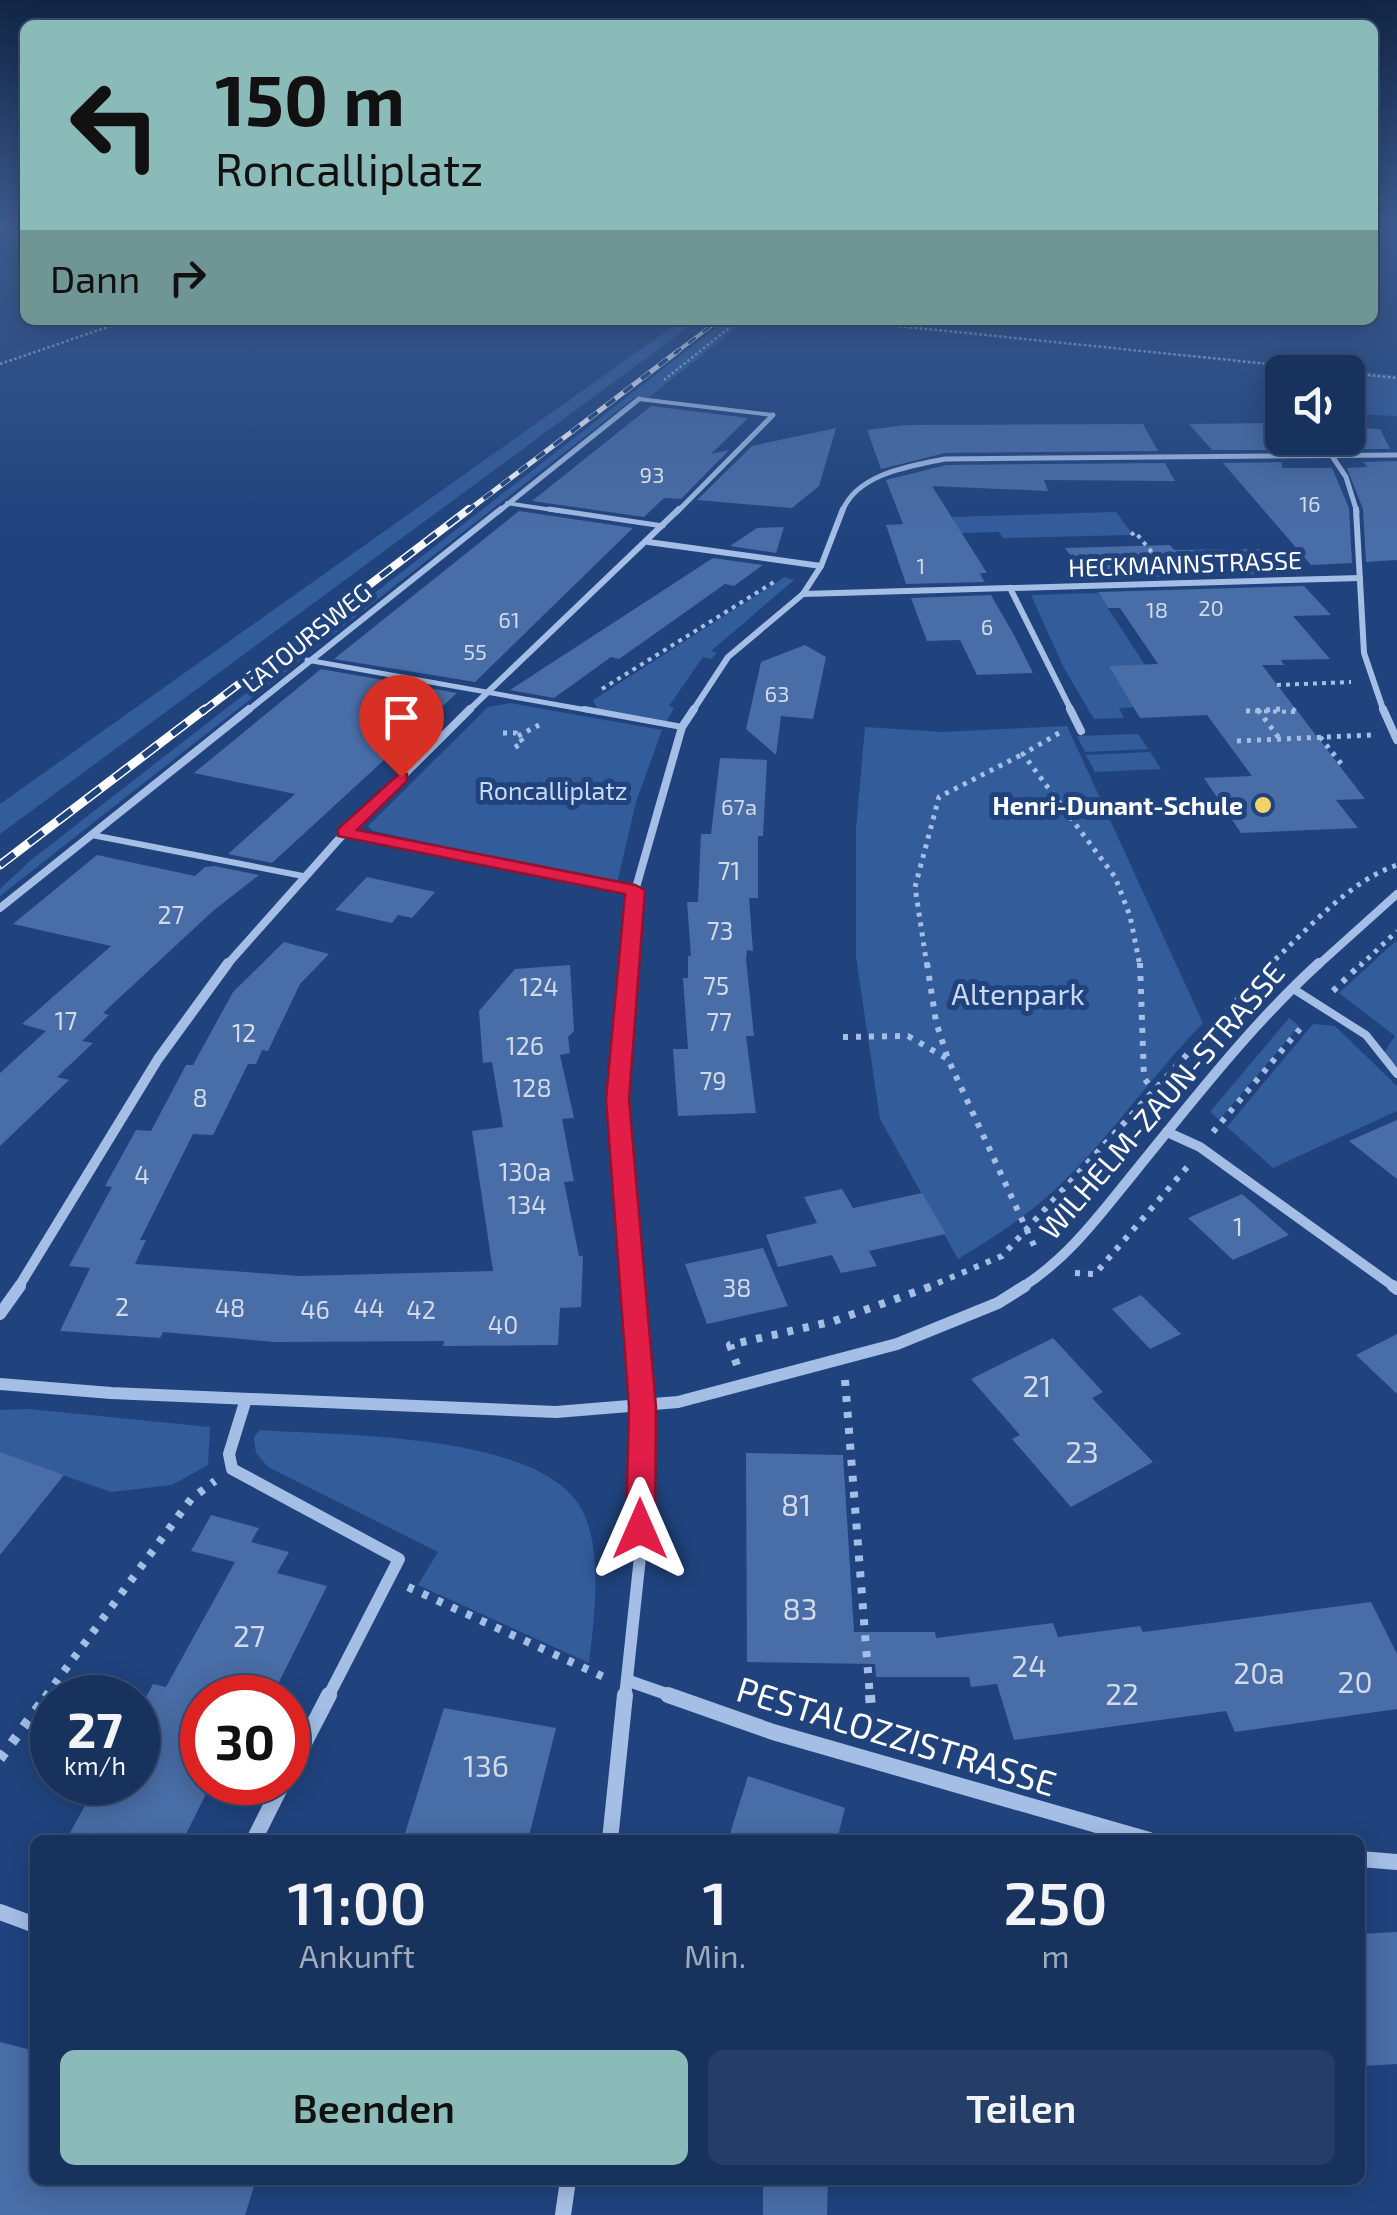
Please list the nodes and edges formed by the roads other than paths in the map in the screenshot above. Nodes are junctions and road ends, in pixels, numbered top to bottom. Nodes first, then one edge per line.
1 (639, 399) joint
2 (774, 415) joint
3 (1397, 454) edge
4 (1332, 456) junction
5 (507, 503) junction
6 (663, 526) junction
7 (648, 542) junction
8 (821, 566) junction
9 (1360, 578) junction
10 (1010, 588) junction
11 (804, 594) junction
12 (307, 660) junction
13 (486, 694) junction
14 (682, 727) junction
15 (1080, 729) road end
16 (1396, 737) edge
17 (344, 832) junction
18 (92, 835) junction
19 (304, 876) junction
20 (635, 890) junction
21 (1397, 894) edge
22 (0, 908) edge
23 (1292, 988) junction
24 (1397, 1074) edge
25 (1166, 1132) junction
26 (1397, 1290) edge
27 (0, 1314) edge
28 (0, 1384) edge
29 (246, 1400) junction
30 (642, 1407) junction
31 (629, 1685) junction
32 (310, 1731) edge
33 (272, 1805) edge
34 (256, 1835) edge
35 (611, 1835) edge
36 (1131, 1835) edge
37 (1365, 1859) edge
38 (1397, 1862) edge
39 (0, 1912) edge
40 (30, 1923) edge
41 (567, 2185) edge
42 (563, 2215) edge

1 - 2 lane
1 - 5 street, LATOURSWEG
2 - 6 street
3 - 4 street
4 - 8 street
4 - 9 street
5 - 6 lane
5 - 12 street, LATOURSWEG
6 - 7 street
7 - 8 street
7 - 13 street
8 - 11 street
9 - 10 street, HECKMANNSTRASSE
9 - 16 street
10 - 11 street, HECKMANNSTRASSE
10 - 15 street
11 - 14 street
12 - 13 lane
12 - 18 street, LATOURSWEG
13 - 14 lane
13 - 17 street
14 - 20 street
17 - 19 street
17 - 20 street
18 - 19 lane
18 - 22 street, LATOURSWEG
19 - 27 street
20 - 30 street
21 - 23 street, WILHELM-ZAUN-STRASSE
23 - 24 lane
23 - 25 street, WILHELM-ZAUN-STRASSE
25 - 26 street
25 - 30 street, WILHELM-ZAUN-STRASSE
28 - 29 street, WILHELM-ZAUN-STRASSE
29 - 30 street, WILHELM-ZAUN-STRASSE
29 - 32 street
30 - 31 street
31 - 35 street
31 - 36 street, PESTALOZZISTRASSE
33 - 34 street
37 - 38 street
39 - 40 street
41 - 42 street

